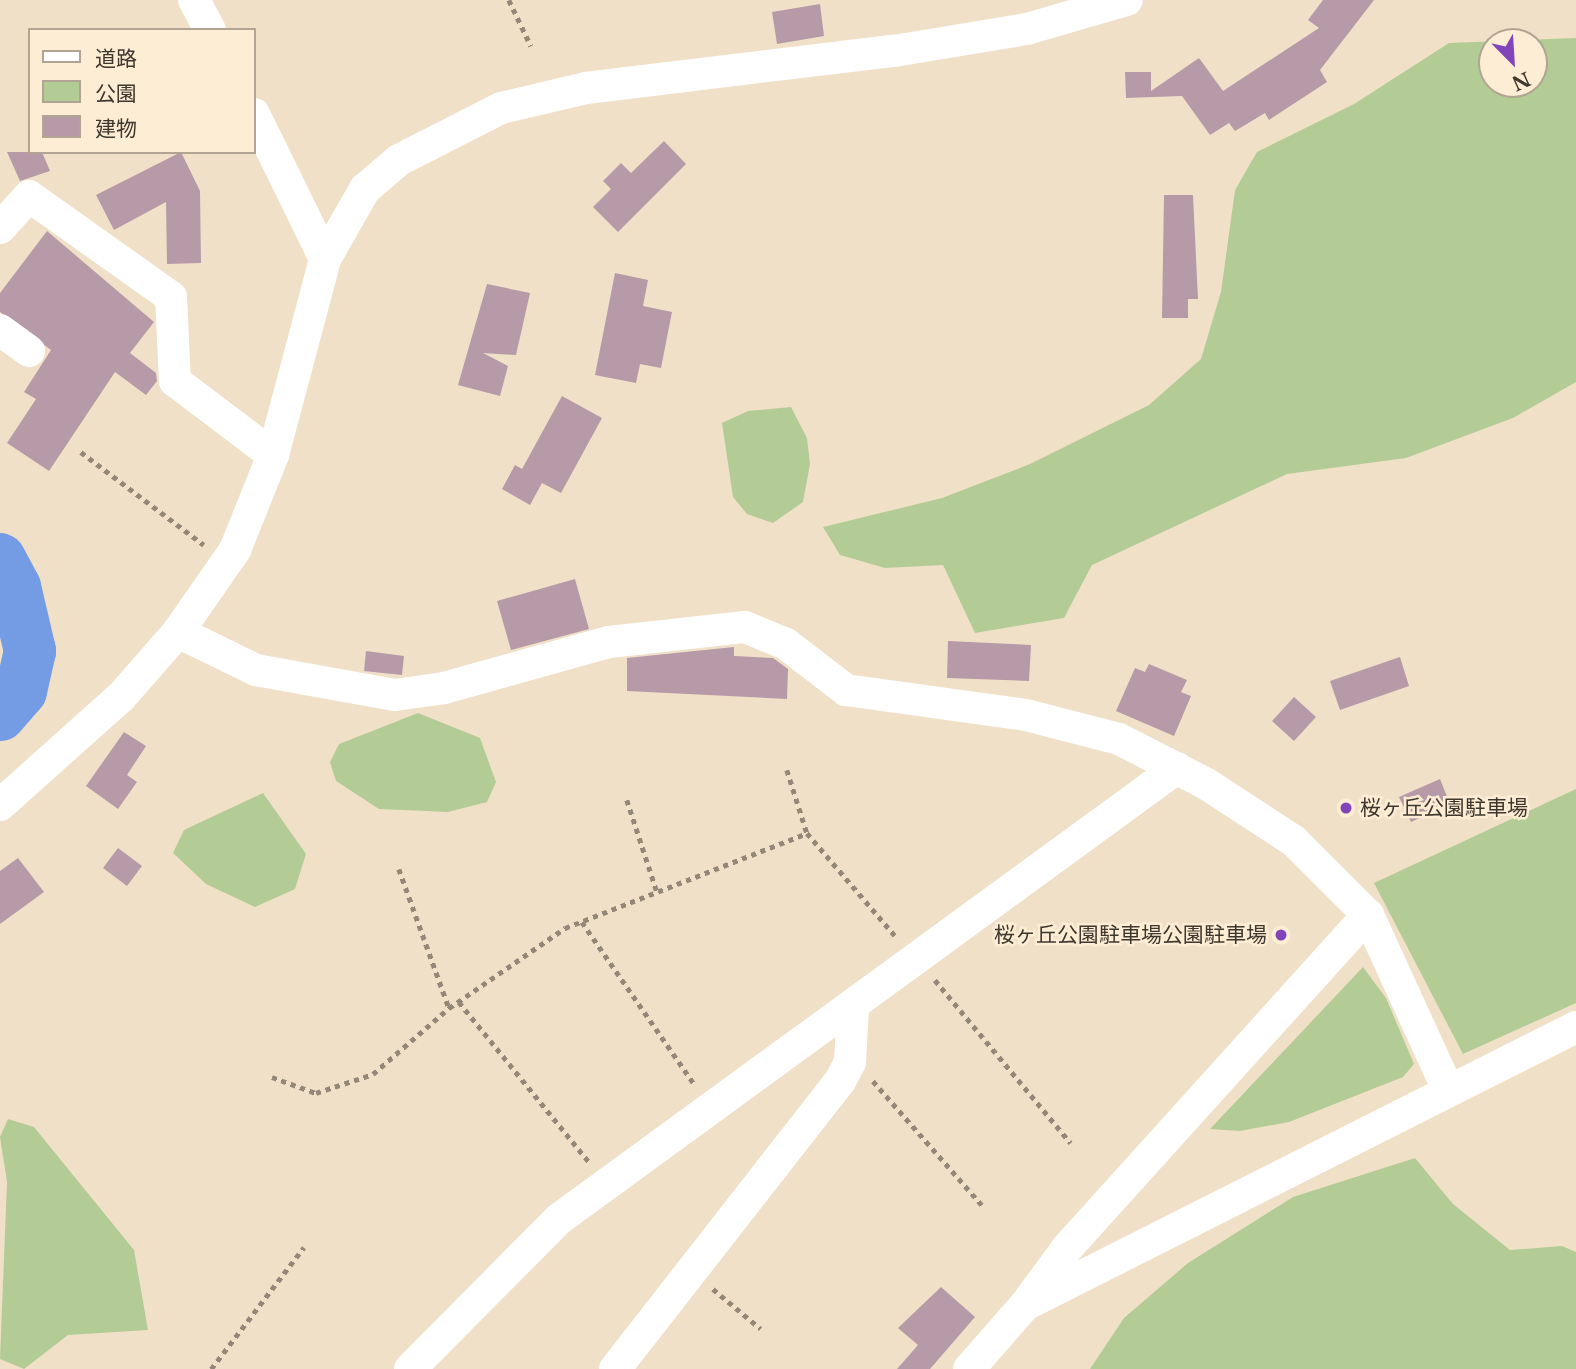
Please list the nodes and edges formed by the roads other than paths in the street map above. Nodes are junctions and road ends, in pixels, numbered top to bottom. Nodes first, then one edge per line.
1 (194, 0) edge
2 (1127, 0) edge
3 (209, 28) edge
4 (256, 118) edge
5 (0, 229) edge
6 (325, 259) junction
7 (0, 330) edge
8 (29, 351) dead end
9 (273, 455) junction
10 (178, 632) junction
11 (1177, 768) junction
12 (0, 805) edge
13 (1368, 915) junction
14 (853, 1007) junction
15 (1576, 1027) edge
16 (1448, 1090) junction
17 (1025, 1305) junction
18 (411, 1369) edge
19 (615, 1369) edge
20 (970, 1369) edge

1 - 3 street
2 - 6 street
4 - 6 street
5 - 9 street
6 - 9 street
7 - 8 street
9 - 10 street
10 - 11 street
10 - 12 street
11 - 13 street
11 - 14 street
13 - 16 street
13 - 17 street
14 - 18 street
14 - 19 street
15 - 16 street
16 - 17 street
17 - 20 street

